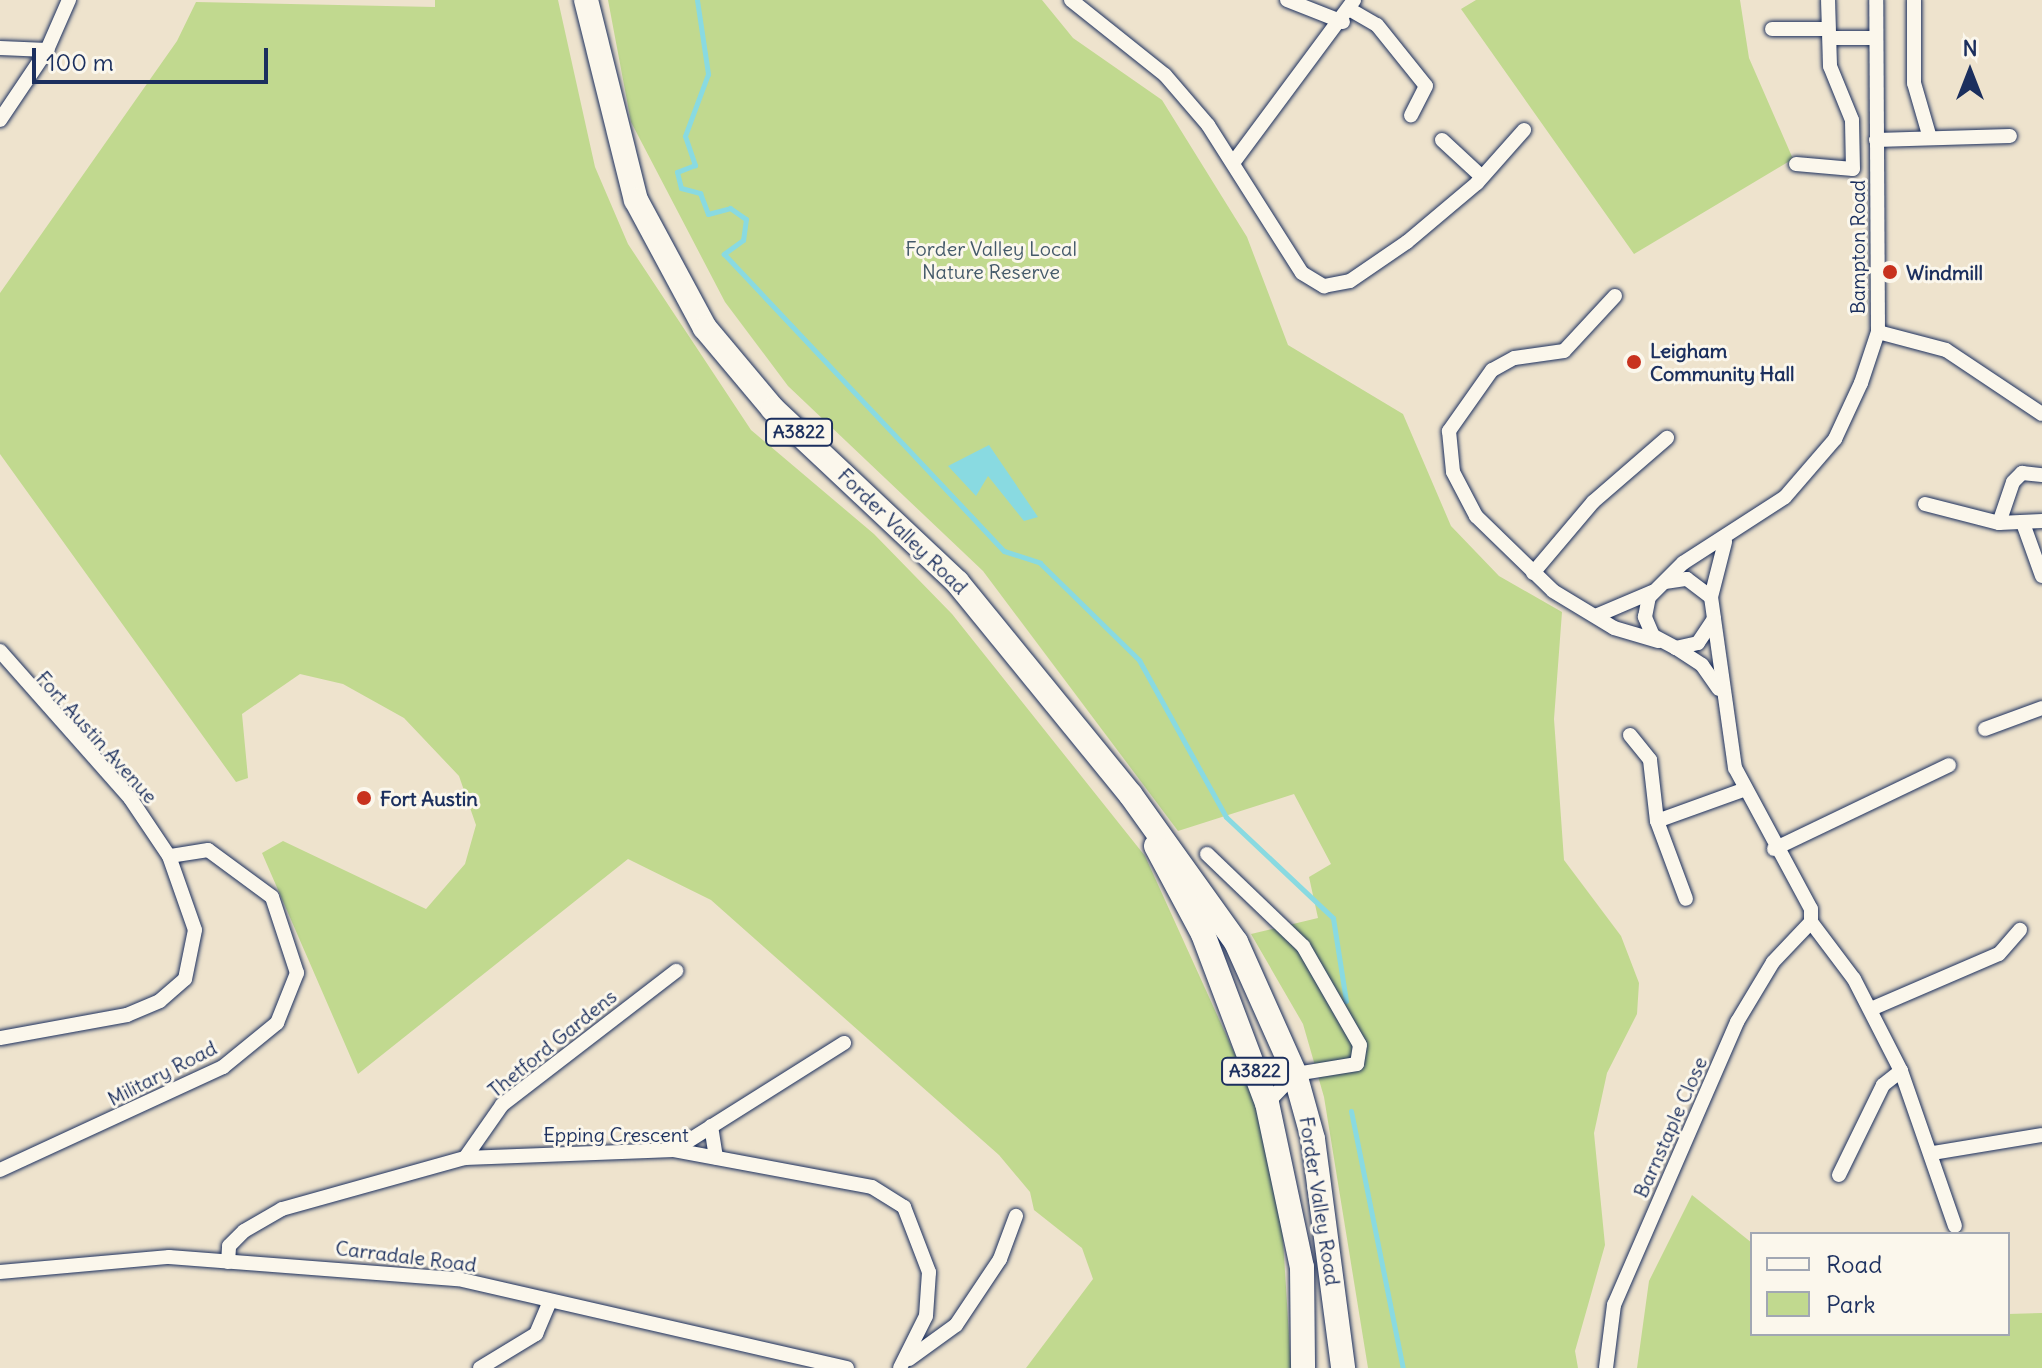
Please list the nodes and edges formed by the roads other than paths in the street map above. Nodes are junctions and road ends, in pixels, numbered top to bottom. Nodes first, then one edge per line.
1 (69, 0) edge
2 (586, 0) edge
3 (1071, 0) edge
4 (1287, 0) edge
5 (1828, 0) edge
6 (1876, 0) edge
7 (1914, 0) edge
8 (1348, 11) edge
9 (1772, 29) dead end
10 (1830, 34) junction
11 (1876, 38) junction
12 (0, 48) edge
13 (47, 50) junction
14 (1411, 115) dead end
15 (0, 120) edge
16 (1524, 130) dead end
17 (2010, 136) dead end
18 (1930, 138) junction
19 (1442, 140) dead end
20 (1876, 140) junction
21 (1233, 163) junction
22 (1796, 164) dead end
23 (1482, 177) junction
24 (1615, 296) dead end
25 (1878, 332) junction
26 (2040, 406) edge
27 (1667, 438) dead end
28 (2042, 475) edge
29 (1925, 504) dead end
30 (2042, 521) edge
31 (1999, 523) junction
32 (2024, 526) junction
33 (1725, 542) junction
34 (1533, 573) junction
35 (2042, 576) edge
36 (1659, 587) junction
37 (1711, 597) junction
38 (1598, 615) junction
39 (1714, 619) junction
40 (1658, 641) junction
41 (1676, 648) junction
42 (0, 651) edge
43 (1719, 689) junction
44 (2042, 708) edge
45 (1985, 729) dead end
46 (1630, 735) dead end
47 (1949, 765) dead end
48 (1743, 790) junction
49 (1130, 794) junction
50 (1657, 821) junction
51 (1774, 849) junction
52 (1207, 854) dead end
53 (169, 856) junction
54 (1686, 899) dead end
55 (1811, 922) junction
56 (2020, 930) dead end
57 (676, 971) dead end
58 (1871, 1009) junction
59 (0, 1038) edge
60 (844, 1043) dead end
61 (1901, 1071) junction
62 (1295, 1074) junction
63 (1267, 1103) junction
64 (711, 1126) junction
65 (2042, 1135) edge
66 (674, 1150) junction
67 (1933, 1153) junction
68 (465, 1158) junction
69 (716, 1158) junction
70 (0, 1170) edge
71 (1839, 1175) dead end
72 (1016, 1216) dead end
73 (1955, 1226) dead end
74 (228, 1262) junction
75 (0, 1272) edge
76 (549, 1303) junction
77 (926, 1316) junction
78 (956, 1325) junction
79 (904, 1364) edge
80 (480, 1368) edge
81 (847, 1368) edge
82 (1303, 1368) edge
83 (1343, 1368) edge
84 (1606, 1368) edge

1 - 13 street
2 - 49 main road, Forder Valley Road / A3822
3 - 21 street
4 - 8 street
5 - 10 street, Bampton Road
6 - 11 street, Bampton Road
7 - 18 street
8 - 14 street
8 - 21 street
9 - 10 street
10 - 11 street
10 - 22 street, Bampton Road
11 - 20 street, Bampton Road
12 - 13 street
13 - 15 street
16 - 23 street
17 - 18 street
18 - 20 street
19 - 23 street
20 - 25 street, Bampton Road
21 - 23 street
24 - 34 street
25 - 26 street
25 - 33 street, Bampton Road
27 - 34 street
28 - 31 street
29 - 31 street
30 - 32 street
31 - 32 street
32 - 35 street
33 - 36 street, Bampton Road
33 - 37 street
34 - 38 street
36 - 37 street
36 - 38 street, Bampton Road
36 - 40 street
37 - 39 street
38 - 40 street
39 - 41 street
39 - 43 street
40 - 41 street
41 - 43 street
42 - 53 street, Fort Austin Avenue
43 - 48 street
44 - 45 street
46 - 50 street
47 - 51 street
48 - 50 street
48 - 51 street
49 - 62 main road, Forder Valley Road / A3822
49 - 63 main road, Forder Valley Road / A3822
50 - 54 street
51 - 55 street
52 - 62 street
53 - 59 street, Fort Austin Avenue
53 - 70 street, Military Road
55 - 58 street
55 - 84 street, Barnstaple Close
56 - 58 street
57 - 68 street, Thetford Gardens
58 - 61 street
60 - 64 street
61 - 67 street
61 - 71 street
62 - 63 street
62 - 83 main road, Forder Valley Road / A3822
63 - 82 main road, Forder Valley Road / A3822
64 - 66 street
64 - 69 street
65 - 67 street
66 - 68 street, Epping Crescent
66 - 69 street, Epping Crescent
67 - 73 street
68 - 74 street, Epping Crescent
69 - 77 street, Epping Crescent
72 - 78 street
74 - 75 street, Carradale Road
74 - 76 street, Carradale Road
76 - 80 street
76 - 81 street, Carradale Road
77 - 78 street
77 - 79 street, Epping Crescent
78 - 79 street

